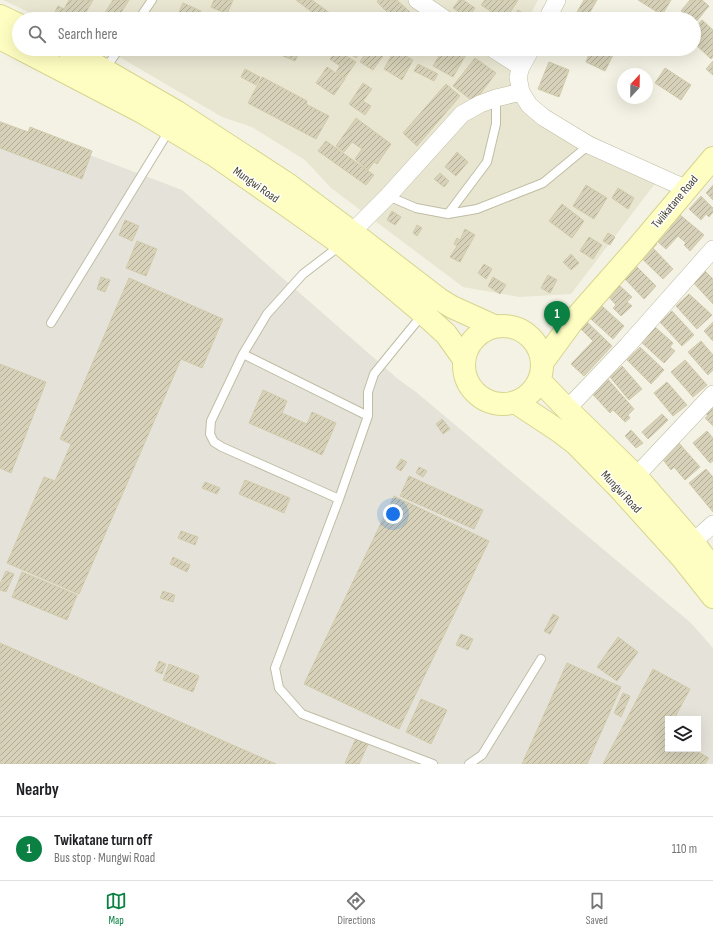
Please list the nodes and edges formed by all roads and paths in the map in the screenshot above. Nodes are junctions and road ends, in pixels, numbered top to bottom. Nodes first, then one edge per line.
1 (152, 0) edge
2 (417, 0) edge
3 (557, 0) edge
4 (144, 12) edge
5 (435, 12) edge
6 (551, 12) edge
7 (0, 16) edge
8 (12, 22) edge
9 (0, 38) edge
10 (12, 44) edge
11 (35, 56) edge
12 (80, 56) edge
13 (113, 56) edge
14 (504, 56) edge
15 (527, 56) edge
16 (521, 67) junction
17 (104, 70) junction
18 (521, 92) junction
19 (496, 98) junction
20 (174, 120) junction
21 (589, 146) junction
22 (713, 158) edge
23 (687, 189) junction
24 (388, 196) junction
25 (448, 214) junction
26 (347, 238) junction
27 (713, 249) edge
28 (424, 314) junction
29 (572, 322) junction
30 (50, 323) dead end
31 (494, 326) junction
32 (529, 335) junction
33 (243, 354) junction
34 (464, 358) junction
35 (540, 372) junction
36 (713, 394) edge
37 (515, 402) junction
38 (566, 409) junction
39 (368, 416) junction
40 (636, 476) junction
41 (339, 499) junction
42 (713, 524) edge
43 (693, 542) junction
44 (713, 568) edge
45 (713, 597) edge
46 (540, 659) dead end
47 (433, 764) edge
48 (469, 764) edge

1 - 4 lane
2 - 5 street
3 - 6 street
7 - 8 main road
9 - 10 main road, Mungwi Road
11 - 20 main road, Mungwi Road
12 - 17 main road, Mungwi Road
13 - 17 lane
14 - 16 street
15 - 16 street
16 - 18 street
17 - 20 main road, Mungwi Road
18 - 19 street
18 - 21 street
19 - 24 street
19 - 25 lane
20 - 26 main road, Mungwi Road
20 - 30 lane
21 - 23 street
21 - 25 lane
22 - 23 main road, Twiikatane Road
23 - 29 main road, Twiikatane Road
24 - 25 lane
24 - 26 street
26 - 28 main road, Mungwi Road
26 - 31 main road, Mungwi Road
26 - 33 lane
27 - 38 street
28 - 34 main road, Mungwi Road
28 - 39 lane
29 - 32 main road
29 - 35 main road, Twiikatane Road
31 - 32 main road
31 - 34 main road
32 - 35 main road
33 - 39 lane
33 - 41 lane
34 - 37 main road
35 - 37 main road
35 - 38 main road, Mungwi Road
36 - 40 street
37 - 45 main road, Mungwi Road
38 - 40 main road, Mungwi Road
39 - 41 lane
40 - 43 main road, Mungwi Road
41 - 47 lane
42 - 43 street
43 - 44 main road, Mungwi Road
46 - 48 lane

